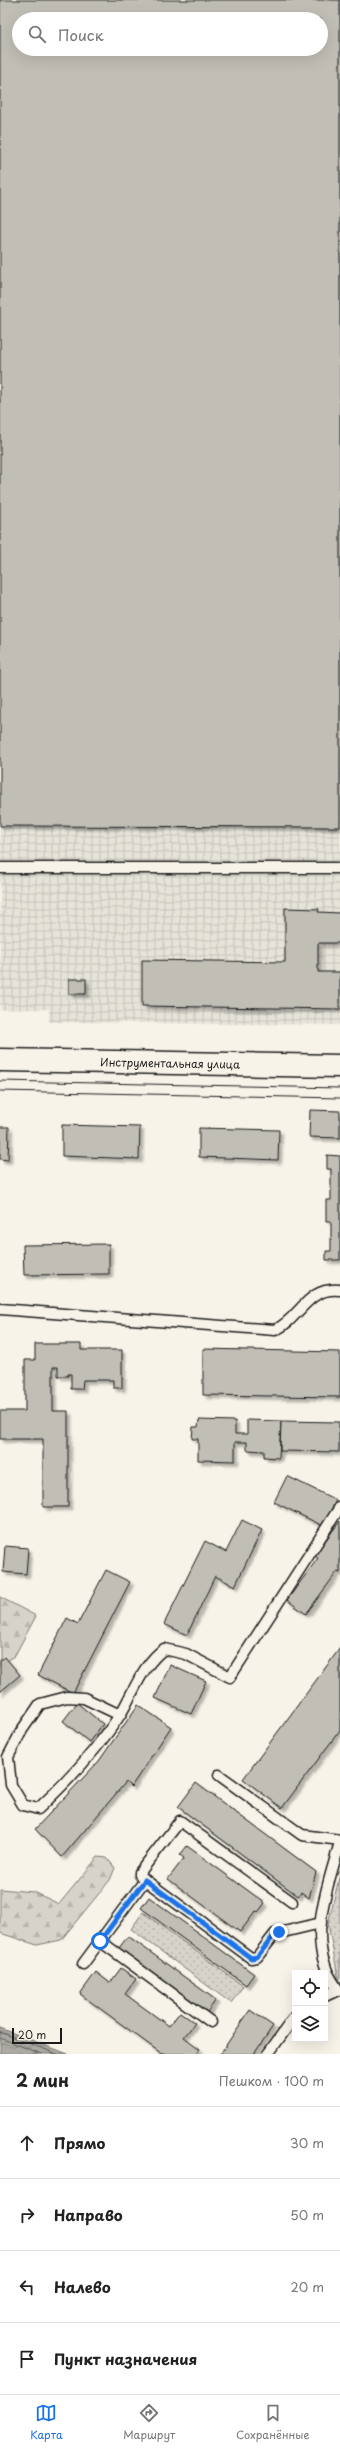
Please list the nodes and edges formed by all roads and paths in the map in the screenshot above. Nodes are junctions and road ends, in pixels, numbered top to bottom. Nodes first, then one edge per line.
1 (0, 868) edge
2 (340, 868) edge
3 (0, 1060) edge
4 (340, 1066) edge
5 (340, 1290) edge
6 (0, 1309) edge
7 (340, 1507) edge
8 (120, 1715) junction
9 (219, 1775) dead end
10 (340, 1841) edge
11 (145, 1880) junction
12 (292, 1902) dead end
13 (321, 1923) junction
14 (100, 1941) junction
15 (83, 1964) dead end
16 (327, 1970) edge
17 (328, 1972) edge
18 (328, 1995) edge
19 (292, 2020) edge
20 (211, 2022) dead end
21 (268, 2054) edge

1 - 2 lane
3 - 4 street, Инструментальная улица
5 - 6 lane
7 - 8 lane
8 - 8 lane
9 - 10 lane
10 - 13 lane
11 - 12 lane
11 - 13 lane
11 - 14 lane
13 - 16 lane
14 - 15 lane
14 - 20 lane
17 - 18 lane
19 - 21 lane

